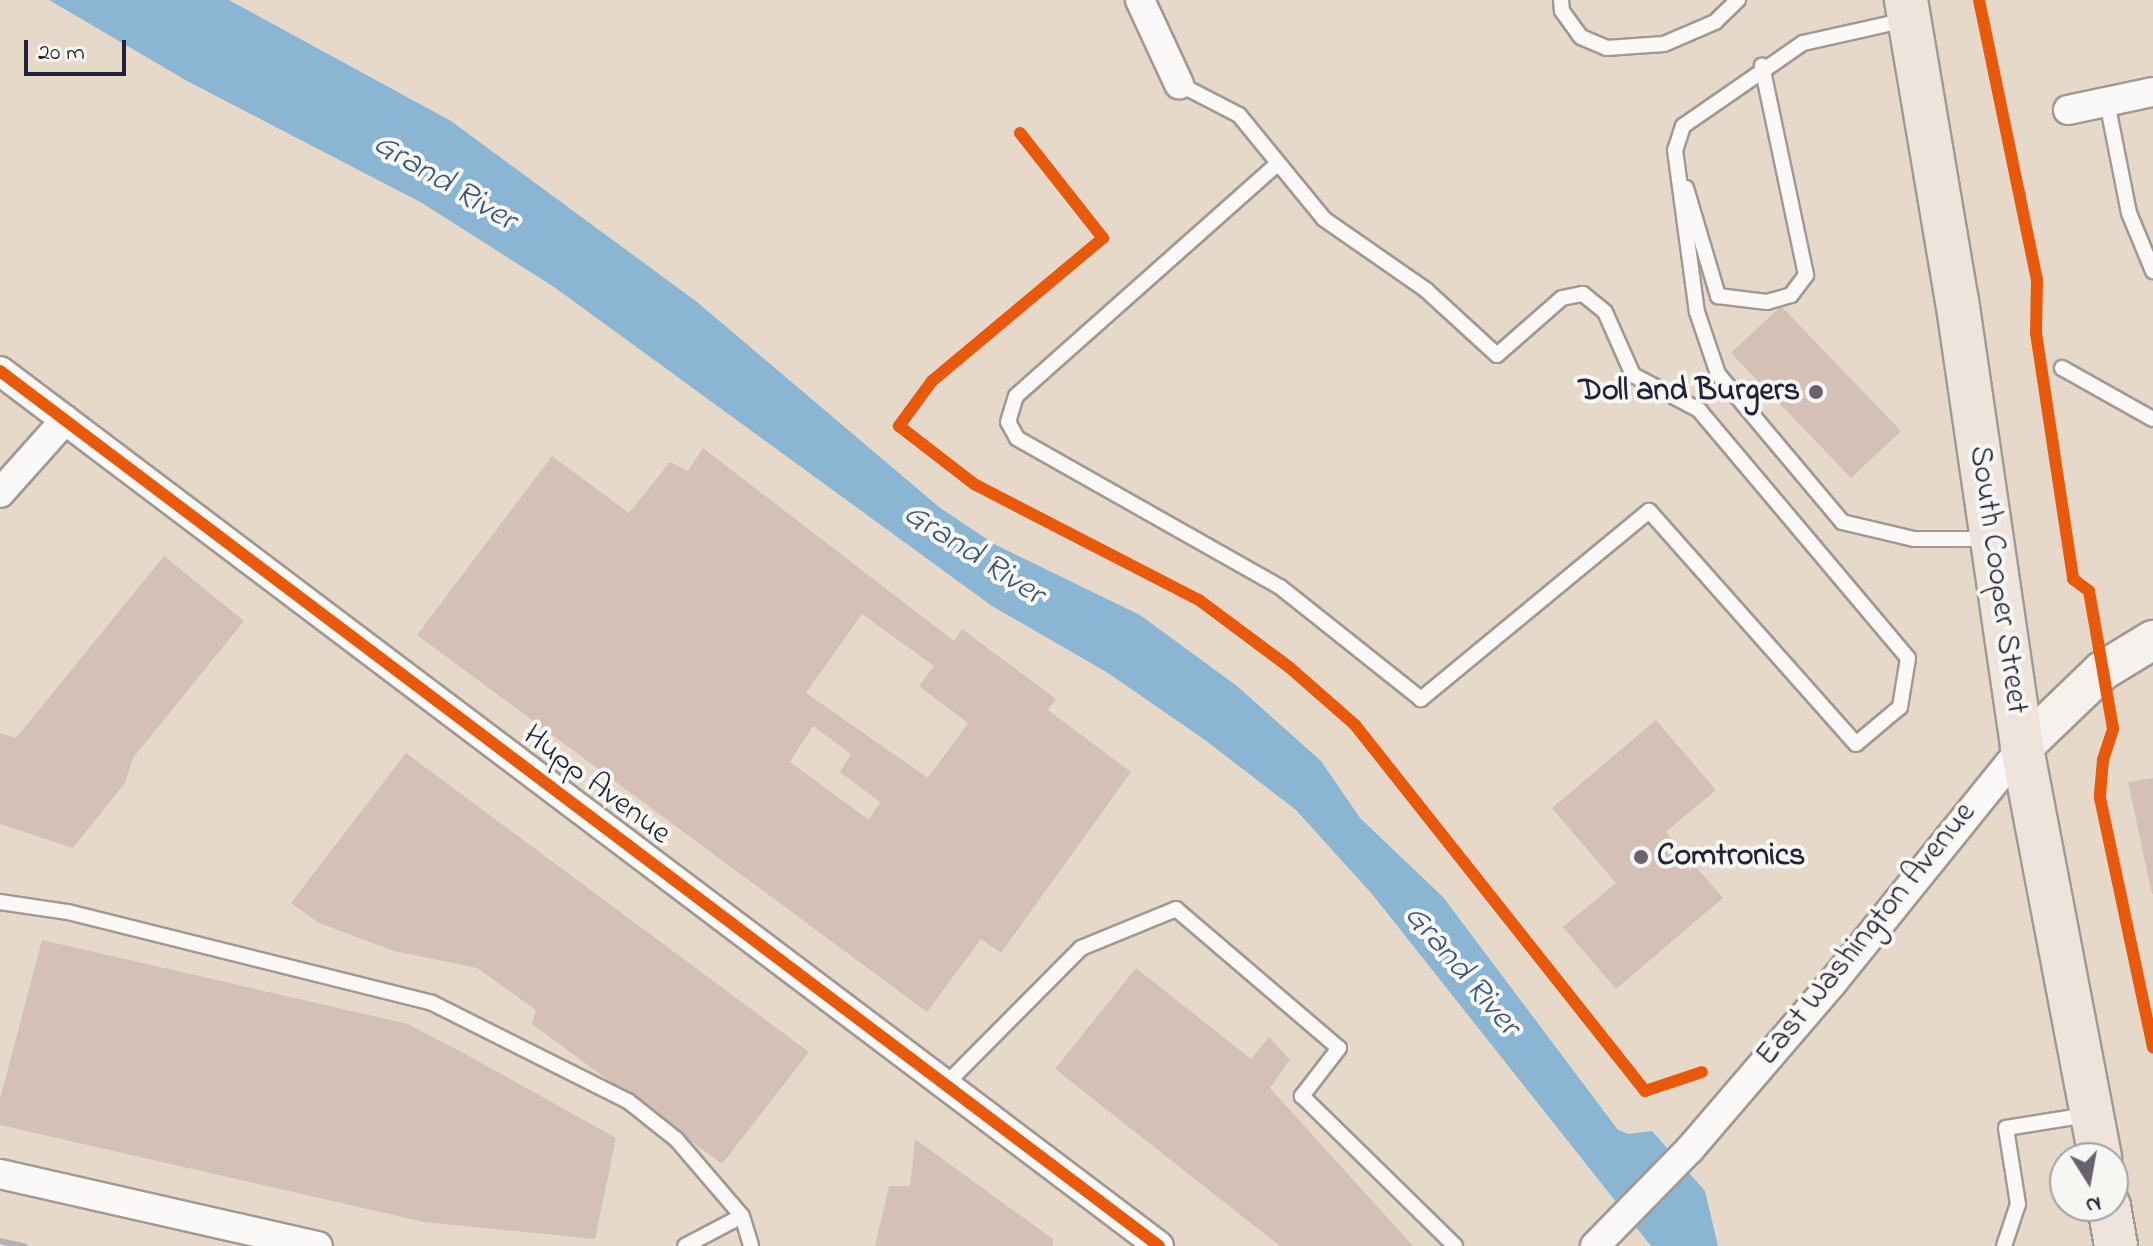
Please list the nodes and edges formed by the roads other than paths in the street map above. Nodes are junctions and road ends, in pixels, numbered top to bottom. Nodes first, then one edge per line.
1 (1140, 0) edge
2 (1561, 0) edge
3 (1738, 0) edge
4 (1908, 10) edge
5 (1762, 66) junction
6 (1179, 84) joint
7 (2153, 92) edge
8 (2107, 102) junction
9 (2068, 110) dead end
10 (1675, 150) junction
11 (1277, 164) junction
12 (2153, 271) edge
13 (2062, 368) dead end
14 (0, 371) edge
15 (2153, 419) edge
16 (65, 420) junction
17 (0, 493) edge
18 (1989, 539) junction
19 (2153, 640) edge
20 (2022, 748) junction
21 (0, 902) edge
22 (947, 1083) junction
23 (2092, 1114) junction
24 (2097, 1142) edge
25 (0, 1174) edge
26 (742, 1216) junction
27 (2112, 1222) edge
28 (1603, 1239) edge
29 (318, 1246) edge
30 (685, 1246) edge
31 (751, 1246) edge
32 (1159, 1246) edge
33 (1455, 1246) edge
34 (2004, 1246) edge
35 (2116, 1246) edge

1 - 6 street
2 - 3 lane
4 - 5 lane
4 - 18 main road, South Cooper Street
5 - 10 lane
5 - 10 lane
6 - 11 lane
7 - 8 street
8 - 9 street
8 - 12 lane
10 - 18 lane
11 - 11 lane
13 - 15 lane
14 - 16 street, Hupp Avenue
16 - 17 street
16 - 22 street, Hupp Avenue
18 - 20 main road, South Cooper Street
19 - 20 main road, East Washington Avenue
20 - 23 main road, South Cooper Street
20 - 28 street, East Washington Avenue
21 - 26 lane
22 - 32 street, Hupp Avenue
22 - 33 lane
23 - 24 main road, South Cooper Street
23 - 34 lane
25 - 29 street
26 - 30 lane
26 - 31 lane
27 - 35 main road

